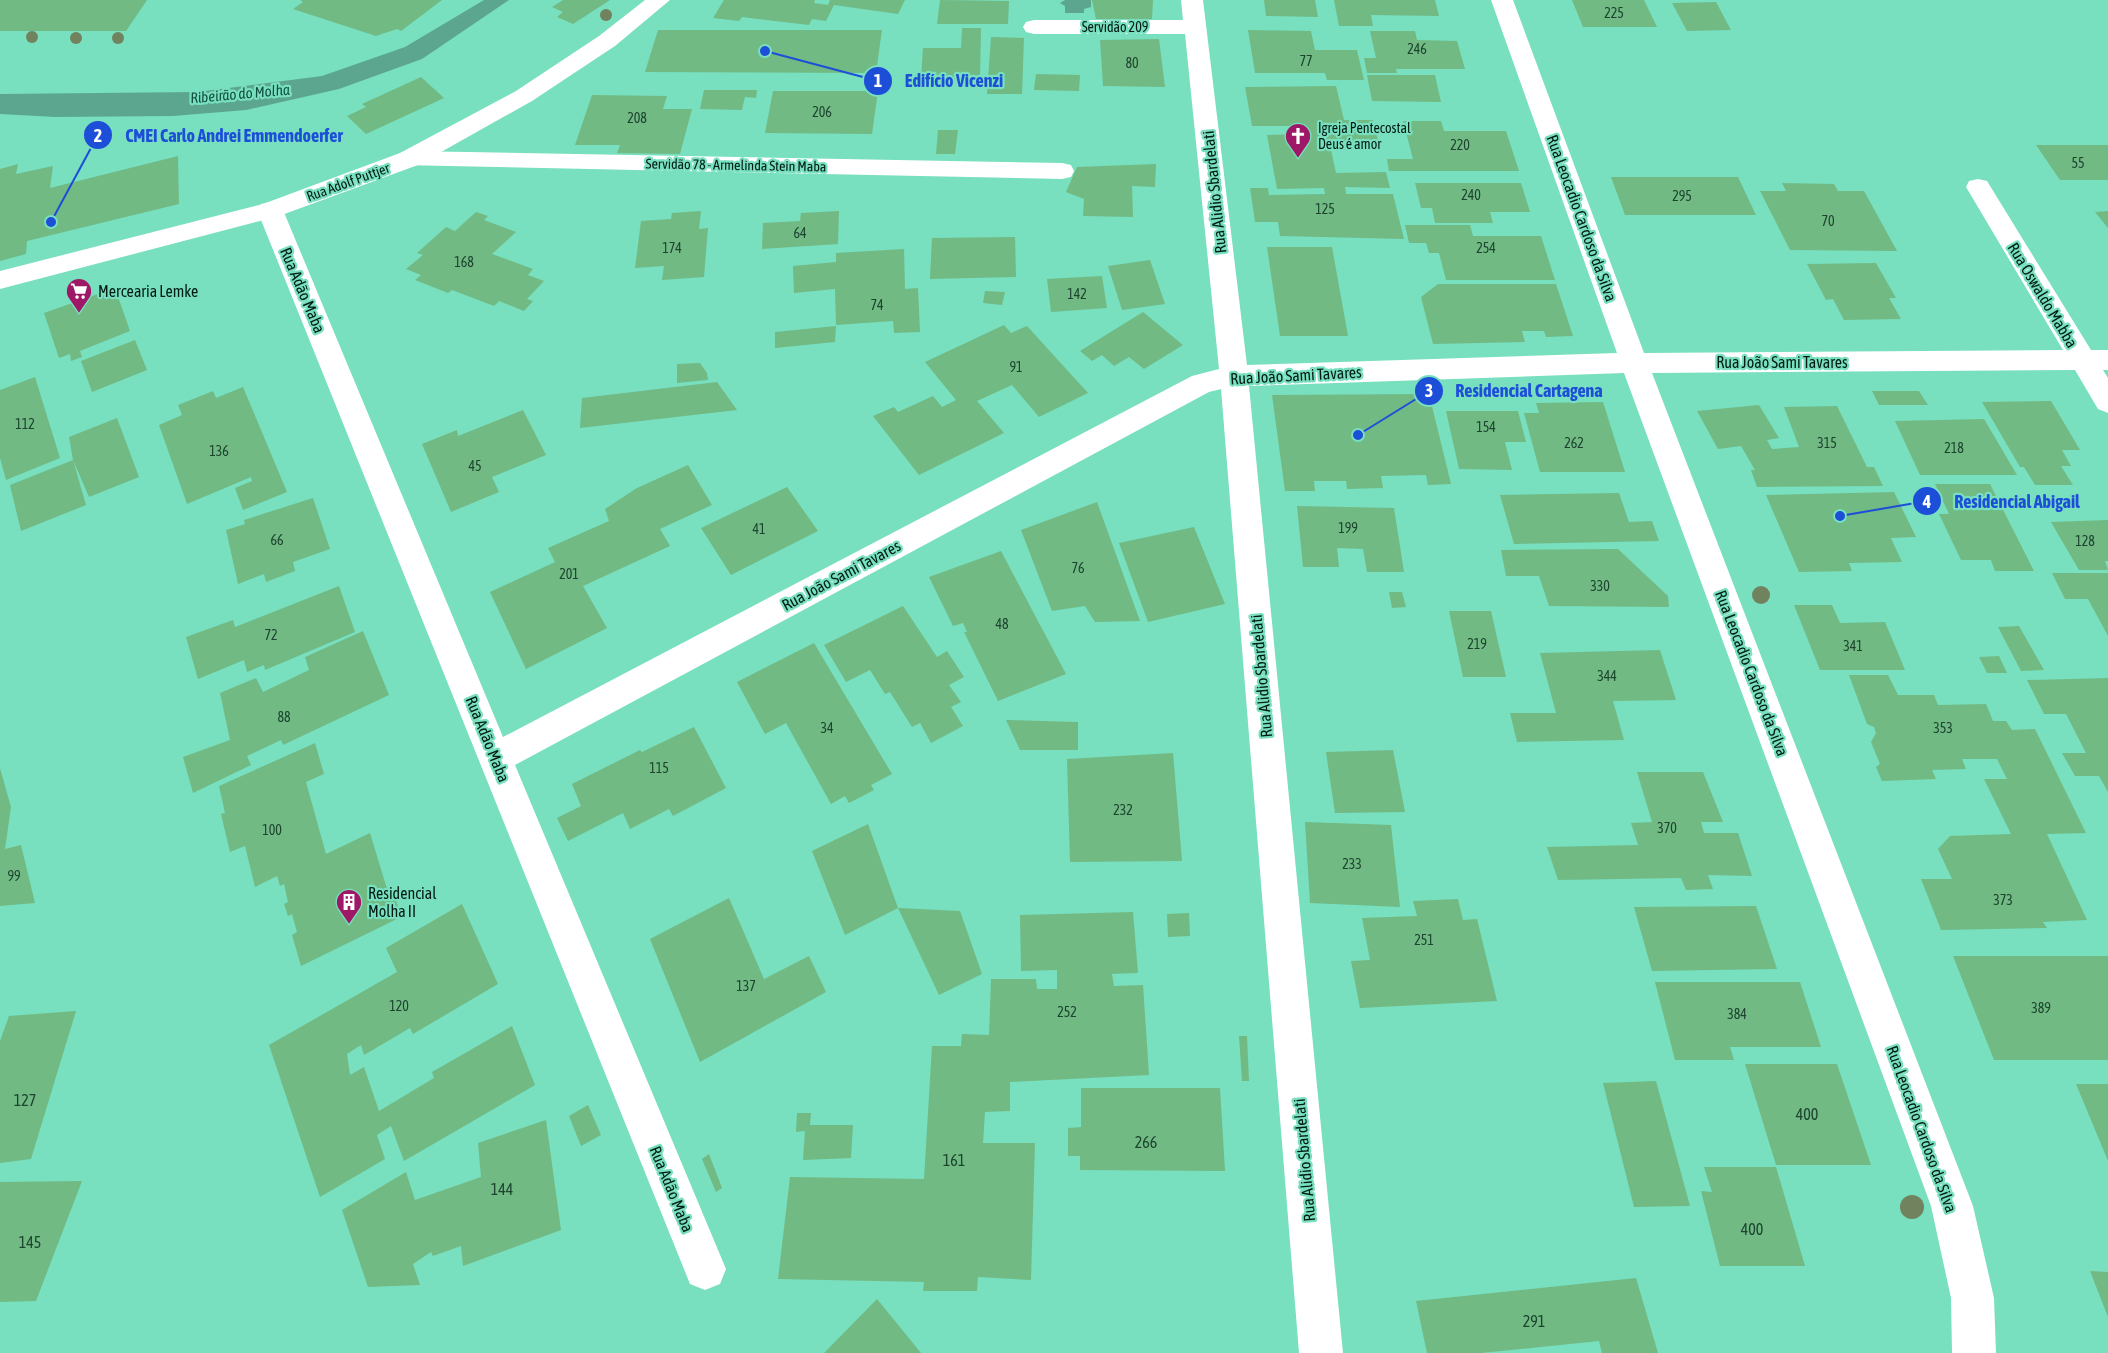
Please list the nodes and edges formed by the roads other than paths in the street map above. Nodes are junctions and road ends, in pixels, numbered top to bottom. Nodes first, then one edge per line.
1 (658, 0) edge
2 (1503, 0) edge
3 (1193, 14) edge
4 (1034, 27) dead end
5 (409, 159) junction
6 (1062, 171) dead end
7 (1978, 188) dead end
8 (270, 210) junction
9 (0, 280) edge
10 (2095, 360) edge
11 (1634, 363) junction
12 (1234, 376) junction
13 (2108, 402) edge
14 (496, 758) junction
15 (705, 1269) dead end
16 (1321, 1353) edge
17 (1974, 1353) edge

1 - 5 street, Rua Adolf Puttjer
2 - 11 street, Rua Leocadio Cardoso da Silva
3 - 4 street, Servidão 209
3 - 12 street, Rua Alidio Sbardelati
5 - 6 street, Servidão 78 - Armelinda Stein Maba
5 - 8 street, Rua Adolf Puttjer
7 - 10 street, Rua Oswaldo Mabba
8 - 9 street, Rua Adolf Puttjer
8 - 14 street, Rua Adão Maba
10 - 11 street, Rua João Sami Tavares
10 - 13 street, Rua Oswaldo Mabba
11 - 12 street, Rua João Sami Tavares
11 - 17 street, Rua Leocadio Cardoso da Silva
12 - 14 street, Rua João Sami Tavares
12 - 16 street, Rua Alidio Sbardelati
14 - 15 street, Rua Adão Maba

